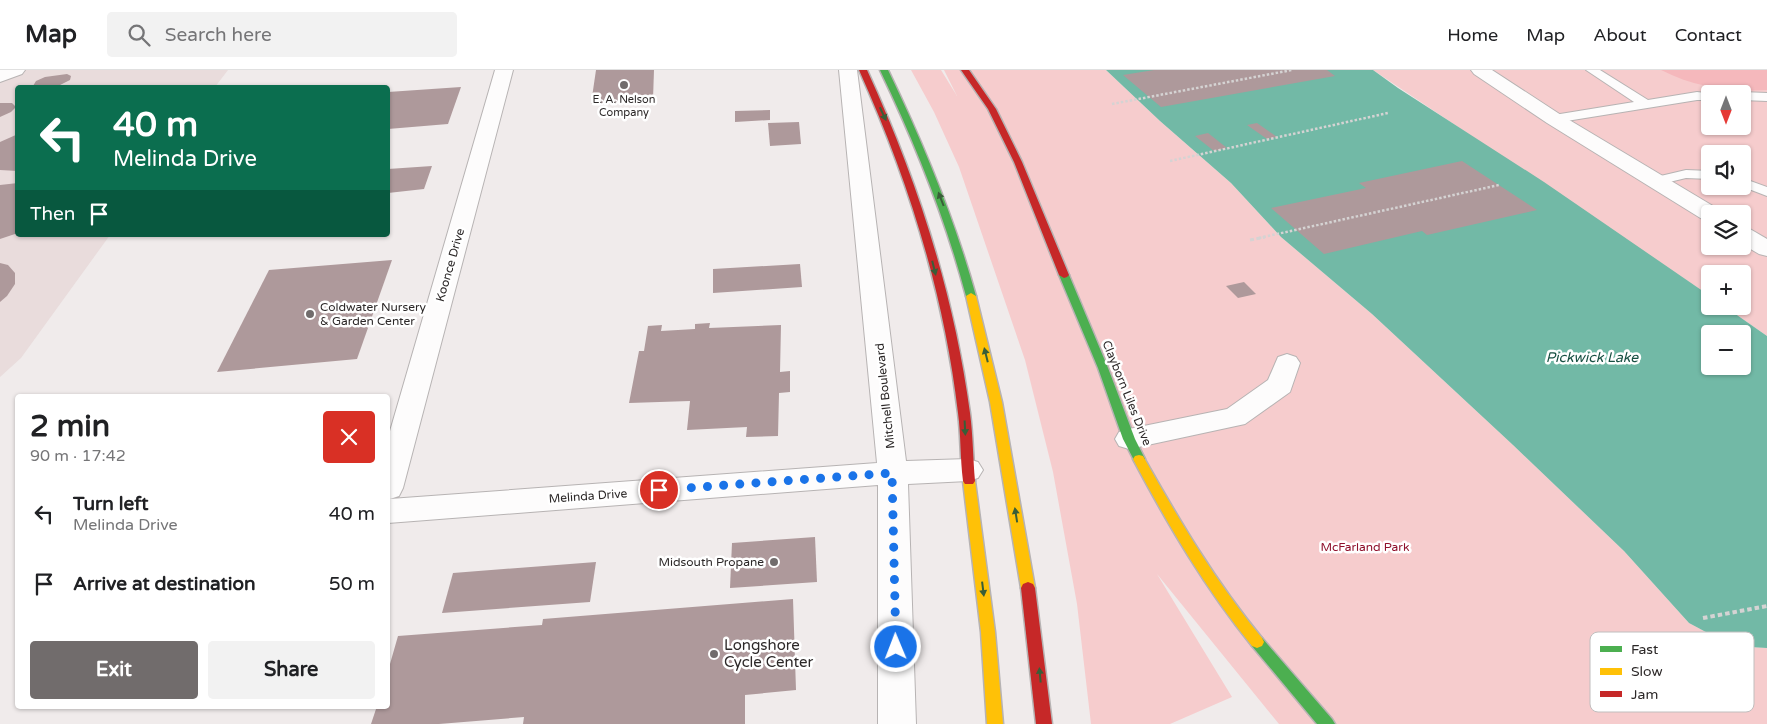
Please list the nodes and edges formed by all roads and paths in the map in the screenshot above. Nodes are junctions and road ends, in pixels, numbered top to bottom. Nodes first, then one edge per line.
1 (16, 70) edge
2 (504, 70) edge
3 (848, 70) edge
4 (863, 70) edge
5 (884, 70) edge
6 (965, 70) edge
7 (1292, 70) edge
8 (1480, 70) edge
9 (1592, 70) edge
10 (0, 77) edge
11 (1701, 96) edge
12 (1751, 96) edge
13 (1767, 97) edge
14 (1112, 104) dead end
15 (1645, 104) junction
16 (1388, 113) dead end
17 (1554, 119) junction
18 (1170, 161) dead end
19 (1701, 175) edge
20 (1657, 181) junction
21 (1499, 185) dead end
22 (1751, 186) edge
23 (1767, 192) edge
24 (1701, 208) edge
25 (1250, 240) dead end
26 (1287, 364) dead end
27 (1129, 439) junction
28 (968, 470) junction
29 (892, 473) junction
30 (390, 481) edge
31 (390, 511) edge
32 (1767, 606) edge
33 (1703, 618) dead end
34 (897, 724) edge
35 (995, 724) edge
36 (1044, 724) edge
37 (1327, 724) edge

1 - 10 street
2 - 30 street, Koonce Drive
3 - 29 street, Mitchell Boulevard
4 -> 28 main road
36 -> 5 main road
6 - 27 main road, Clayborn Liles Drive
7 - 14 path
8 - 17 street
9 - 15 lane
11 - 15 lane
12 - 13 lane
15 - 17 lane
16 - 18 path
17 - 20 street
19 - 20 lane
20 - 24 street
21 - 25 path
22 - 23 lane
26 - 27 street
27 - 37 main road, Clayborn Liles Drive
28 - 29 street, Melinda Drive
28 -> 35 main road
29 - 31 street, Melinda Drive
29 - 34 street, Mitchell Boulevard
32 - 33 path

